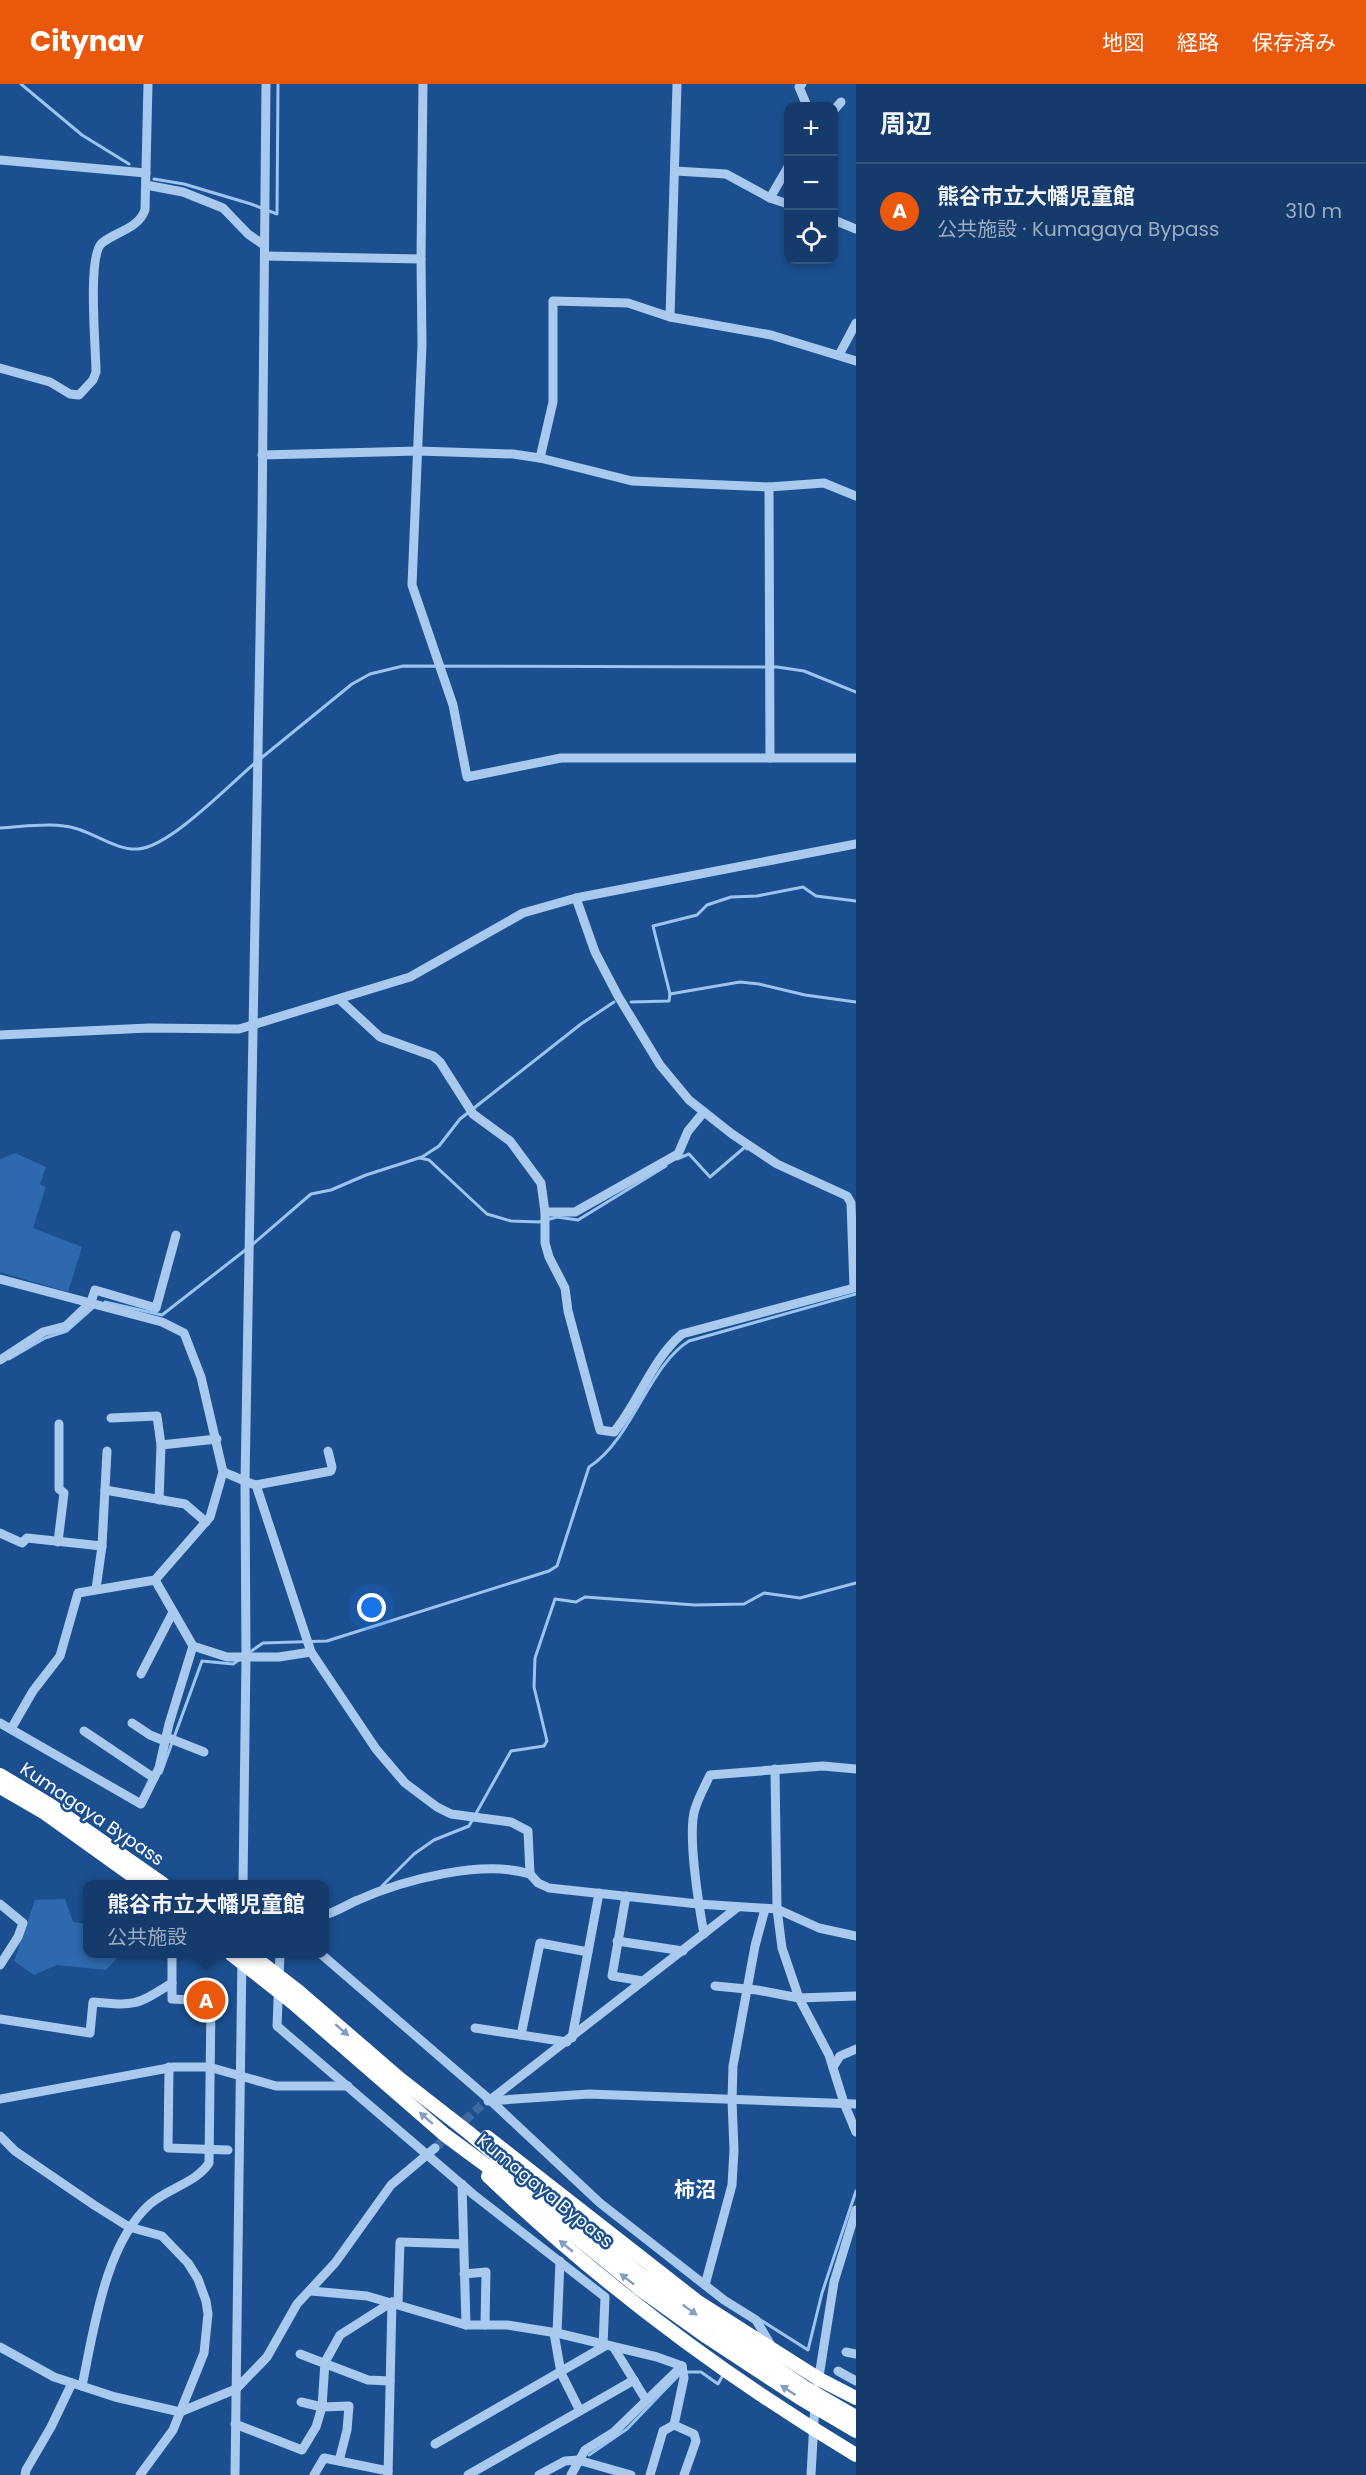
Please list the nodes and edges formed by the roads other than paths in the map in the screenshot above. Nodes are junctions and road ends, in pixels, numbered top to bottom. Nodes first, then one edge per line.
1 (148, 84) edge
2 (266, 84) edge
3 (423, 84) edge
4 (677, 84) edge
5 (802, 84) edge
6 (805, 102) edge
7 (841, 102) dead end
8 (838, 105) edge
9 (0, 160) edge
10 (675, 171) junction
11 (146, 172) junction
12 (784, 175) edge
13 (146, 185) junction
14 (770, 198) junction
15 (784, 202) edge
16 (838, 222) edge
17 (856, 229) edge
18 (264, 245) junction
19 (265, 256) junction
20 (421, 259) junction
21 (670, 317) junction
22 (856, 323) edge
23 (839, 355) junction
24 (856, 361) edge
25 (0, 368) edge
26 (418, 451) junction
27 (262, 455) junction
28 (540, 458) junction
29 (769, 487) junction
30 (856, 496) edge
31 (770, 758) junction
32 (856, 758) edge
33 (856, 844) edge
34 (576, 898) junction
35 (339, 999) junction
36 (253, 1023) junction
37 (0, 1035) edge
38 (703, 1113) junction
39 (545, 1213) junction
40 (176, 1235) dead end
41 (0, 1279) edge
42 (91, 1302) junction
43 (0, 1360) edge
44 (111, 1418) dead end
45 (59, 1424) dead end
46 (217, 1439) junction
47 (161, 1445) junction
48 (107, 1451) dead end
49 (328, 1451) dead end
50 (223, 1472) junction
51 (245, 1482) junction
52 (255, 1485) junction
53 (105, 1490) junction
54 (159, 1500) junction
55 (206, 1522) junction
56 (0, 1533) edge
57 (58, 1542) junction
58 (102, 1546) junction
59 (155, 1580) junction
60 (96, 1589) junction
61 (173, 1612) junction
62 (193, 1646) junction
63 (310, 1650) junction
64 (245, 1658) junction
65 (141, 1674) dead end
66 (132, 1722) dead end
67 (0, 1723) edge
68 (11, 1729) junction
69 (84, 1731) dead end
70 (165, 1739) junction
71 (204, 1752) dead end
72 (775, 1769) junction
73 (856, 1769) edge
74 (154, 1778) junction
75 (2, 1779) edge
76 (530, 1874) junction
77 (142, 1878) edge
78 (243, 1880) edge
79 (599, 1893) junction
80 (626, 1896) junction
81 (0, 1904) edge
82 (698, 1904) junction
83 (738, 1907) junction
84 (765, 1909) junction
85 (777, 1909) junction
86 (329, 1913) edge
87 (704, 1934) junction
88 (856, 1936) edge
89 (617, 1941) junction
90 (683, 1951) junction
91 (588, 1952) junction
92 (172, 1958) edge
93 (238, 1958) edge
94 (242, 1958) edge
95 (255, 1958) edge
96 (280, 1958) edge
97 (327, 1958) edge
98 (0, 1965) edge
99 (643, 1981) junction
100 (172, 1983) junction
101 (715, 1986) dead end
102 (748, 1989) junction
103 (295, 1996) junction
104 (856, 1996) edge
105 (799, 1998) junction
106 (0, 2019) edge
107 (475, 2028) dead end
108 (521, 2035) junction
109 (570, 2040) junction
110 (856, 2049) edge
111 (169, 2067) junction
112 (209, 2067) junction
113 (833, 2067) junction
114 (240, 2075) junction
115 (400, 2079) junction
116 (348, 2086) junction
117 (0, 2098) edge
118 (732, 2100) junction
119 (488, 2101) junction
120 (844, 2103) junction
121 (856, 2104) edge
122 (856, 2132) edge
123 (445, 2135) junction
124 (0, 2136) edge
125 (210, 2150) junction
126 (228, 2150) dead end
127 (432, 2151) junction
128 (462, 2184) junction
129 (856, 2210) edge
130 (129, 2226) junction
131 (854, 2234) edge
132 (463, 2244) junction
133 (560, 2261) junction
134 (464, 2274) junction
135 (705, 2285) junction
136 (311, 2291) junction
137 (395, 2303) junction
138 (466, 2325) junction
139 (485, 2325) junction
140 (555, 2333) junction
141 (0, 2347) edge
142 (607, 2347) junction
143 (775, 2352) junction
144 (846, 2352) dead end
145 (300, 2354) dead end
146 (856, 2354) edge
147 (325, 2362) junction
148 (683, 2366) junction
149 (838, 2371) dead end
150 (561, 2373) junction
151 (819, 2379) junction
152 (634, 2380) junction
153 (390, 2381) junction
154 (856, 2381) edge
155 (72, 2383) junction
156 (82, 2386) junction
157 (236, 2389) junction
158 (856, 2398) edge
159 (646, 2400) junction
160 (816, 2400) junction
161 (301, 2402) dead end
162 (322, 2407) junction
163 (580, 2411) junction
164 (180, 2412) junction
165 (856, 2417) edge
166 (236, 2424) junction
167 (675, 2425) junction
168 (812, 2429) junction
169 (856, 2431) edge
170 (435, 2444) dead end
171 (856, 2455) edge
172 (578, 2460) junction
173 (339, 2461) junction
174 (362, 2466) junction
175 (388, 2473) edge
176 (25, 2475) edge
177 (140, 2475) edge
178 (235, 2475) edge
179 (314, 2475) edge
180 (357, 2475) edge
181 (468, 2475) edge
182 (539, 2475) edge
183 (571, 2475) edge
184 (631, 2475) edge
185 (650, 2475) edge
186 (684, 2475) edge
187 (812, 2475) edge

1 - 11 street
2 - 18 street
3 - 20 street
4 - 10 street
5 - 6 street
7 - 8 street
9 - 11 street
10 - 14 street
10 - 21 street
11 - 13 street
12 - 14 street
13 - 18 street
13 - 25 street
14 - 15 street
16 - 17 street
18 - 19 street
19 - 20 street
19 - 27 street
20 - 26 street
21 - 23 street
21 - 28 street
22 - 23 street
23 - 24 street
26 - 27 street
26 - 28 street
26 - 31 street
27 - 36 street
28 - 29 street
29 - 30 street
29 - 31 street
31 - 32 street
33 - 34 street
34 - 35 street
34 - 38 street
35 - 36 street
35 - 39 street
36 - 37 street
36 - 51 street
38 - 39 street
38 - 39 street
40 - 42 street
41 - 42 street
42 - 43 street
42 - 46 street
44 - 47 street
45 - 57 street
46 - 47 street
46 - 50 street
47 - 54 street
48 - 53 street
49 - 52 street
50 - 51 street
50 - 55 street
51 - 52 street
51 - 64 street
52 - 63 street
53 - 54 street
53 - 58 street
54 - 55 street
55 - 59 street
56 - 57 street
57 - 58 street
58 - 60 street
59 - 60 street
59 - 61 street
60 - 68 street
61 - 62 street
61 - 65 street
62 - 64 street
62 - 70 street
63 - 64 street
63 - 76 street
64 - 78 street
66 - 70 street
67 - 68 street
68 - 74 street
69 - 74 street
70 - 71 street
70 - 74 street
72 - 73 street
72 - 82 street
72 - 85 street
75 - 77 highway, Kumagaya Bypass
76 - 79 street
76 - 86 street
79 - 80 street
79 - 91 street
80 - 82 street
80 - 89 street
81 - 98 street
82 - 83 street
82 - 87 street
83 - 84 street
83 - 87 street
84 - 85 street
84 - 102 street
85 - 88 street
85 - 105 street
87 - 90 street
89 - 90 street
89 - 99 street
90 - 99 street
91 - 108 street
91 - 109 street
92 - 100 street
93 - 103 highway, Kumagaya Bypass, bridge
94 - 114 street
95 - 103 highway, Kumagaya Bypass, bridge
96 - 116 street
97 - 119 street
99 - 109 street
100 - 106 street
100 - 112 street
101 - 102 street
102 - 105 street
102 - 118 street
103 -> 115 highway, Kumagaya Bypass
123 -> 103 highway, Kumagaya Bypass
104 - 105 street
105 - 113 street
107 - 108 street
108 - 109 street
109 - 119 street
110 - 113 street
111 - 112 street
111 - 117 street
111 - 125 street
112 - 114 street
112 - 125 street
113 - 120 street
114 - 116 street
114 - 157 street
115 - 143 highway
115 -> 160 highway, Kumagaya Bypass
116 - 127 street
118 - 119 street
118 - 120 street
118 - 135 street
119 - 135 street
120 - 121 street
120 - 122 street
160 -> 123 highway, Kumagaya Bypass
168 -> 123 highway
124 - 130 street
125 - 126 street
125 - 130 street
127 - 128 street
127 - 136 street
128 - 132 street
128 - 133 street
129 - 131 street
130 - 156 street
130 - 164 street
131 - 151 street
132 - 134 street
132 - 137 street
133 - 140 street
133 - 142 street
134 - 138 street
134 - 139 street
135 - 143 street
136 - 137 street
136 - 157 street
137 - 138 street
137 - 147 street
137 - 153 street
138 - 139 street
139 - 140 street
140 - 142 street
140 - 150 street
141 - 155 street
142 - 148 street
142 - 150 street
142 - 152 street
143 - 151 highway
144 - 146 street
145 - 147 street
147 - 153 street
147 - 162 street
148 - 159 street
148 - 167 street
149 - 154 street
150 - 163 street
150 - 170 street
151 - 158 highway
151 - 160 street
152 - 159 street
152 - 163 street
153 - 175 street
155 - 156 street
155 - 176 street
156 - 164 street
157 - 164 street
157 - 166 street
159 - 172 street
160 - 165 highway, Kumagaya Bypass
160 - 168 street
160 - 169 highway, Kumagaya Bypass
161 - 162 street
162 - 166 street
162 - 173 street
163 - 181 street
164 - 177 street
166 - 178 street
167 - 185 street
167 - 186 street
168 - 171 highway
168 - 187 street
172 - 182 street
172 - 183 street
172 - 184 street
173 - 174 street
173 - 179 street
174 - 175 street
174 - 180 street

